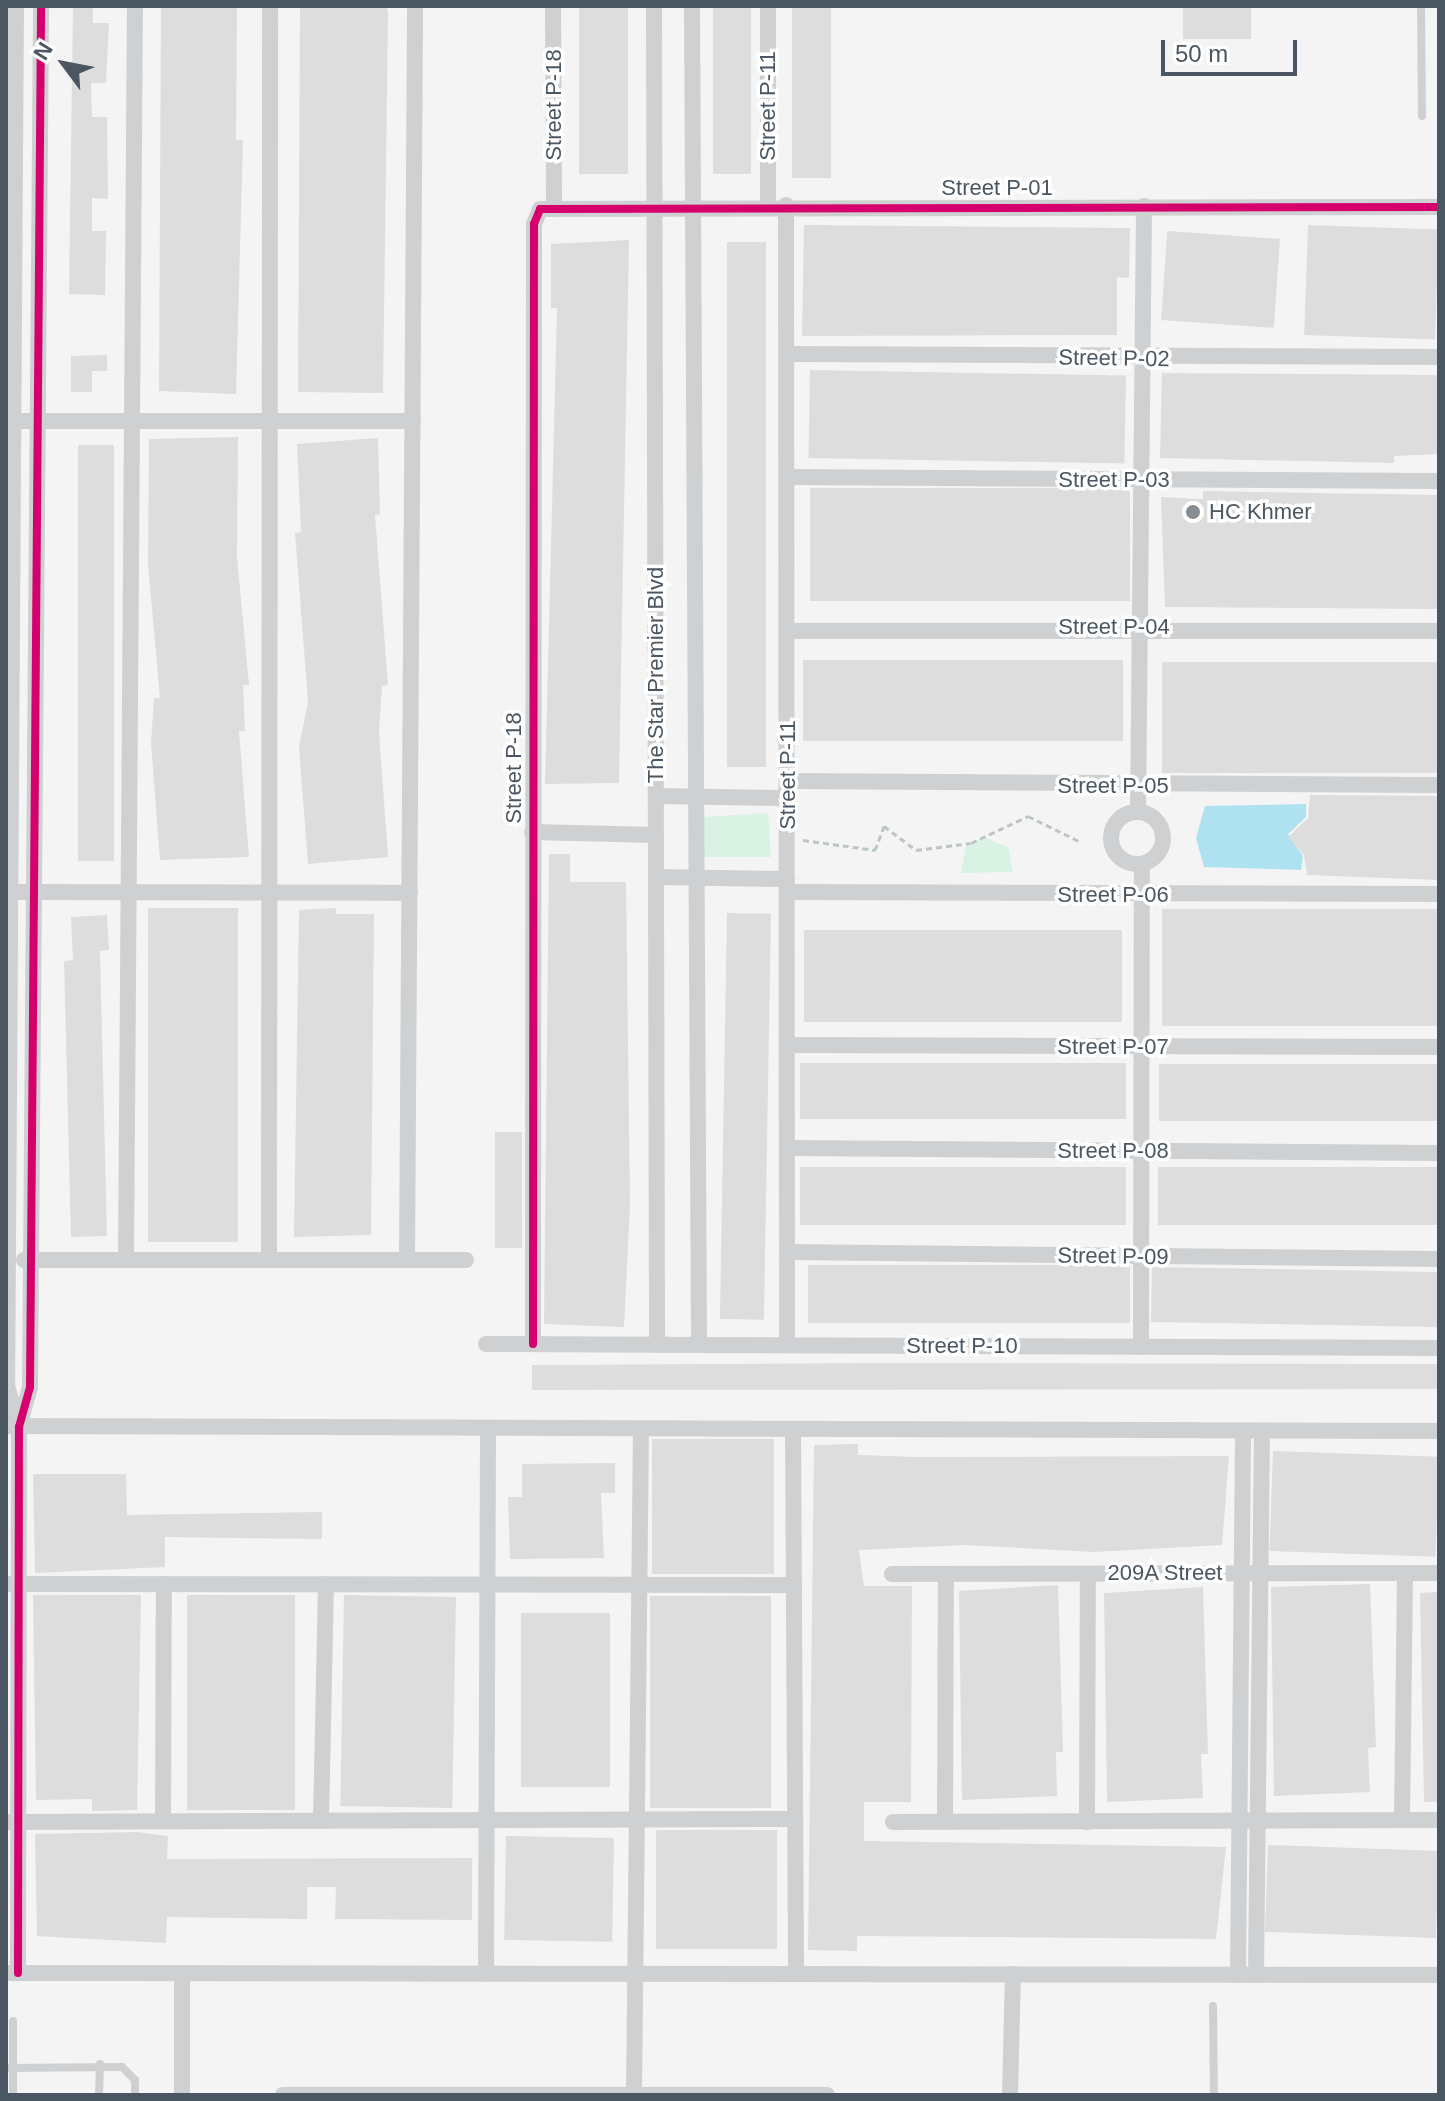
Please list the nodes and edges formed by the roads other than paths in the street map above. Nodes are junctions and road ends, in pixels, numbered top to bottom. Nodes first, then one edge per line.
1 (16, 6) edge
2 (41, 6) edge
3 (135, 6) edge
4 (270, 6) edge
5 (415, 6) edge
6 (553, 6) edge
7 (654, 6) edge
8 (692, 6) edge
9 (768, 6) edge
10 (1421, 6) edge
11 (1422, 116) dead end
12 (554, 205) junction
13 (654, 205) junction
14 (693, 205) junction
15 (768, 205) junction
16 (786, 205) junction
17 (1144, 206) junction
18 (1439, 207) edge
19 (10, 315) edge
20 (790, 354) junction
21 (1439, 357) edge
22 (1143, 359) junction
23 (10, 421) edge
24 (38, 421) junction
25 (134, 421) junction
26 (270, 421) junction
27 (413, 421) junction
28 (789, 477) junction
29 (1141, 480) junction
30 (1439, 481) edge
31 (1140, 626) junction
32 (789, 631) junction
33 (1439, 631) edge
34 (1439, 785) edge
35 (1138, 787) junction
36 (787, 790) junction
37 (656, 796) junction
38 (696, 796) junction
39 (1138, 811) junction
40 (532, 832) junction
41 (656, 835) junction
42 (1142, 864) junction
43 (656, 877) junction
44 (697, 878) junction
45 (788, 885) junction
46 (8, 892) edge
47 (34, 892) junction
48 (130, 893) junction
49 (272, 893) junction
50 (410, 893) junction
51 (1439, 894) edge
52 (1142, 896) junction
53 (787, 1045) junction
54 (1144, 1047) junction
55 (1439, 1047) edge
56 (787, 1148) junction
57 (1142, 1151) junction
58 (1439, 1153) edge
59 (787, 1252) junction
60 (1141, 1256) junction
61 (1439, 1259) edge
62 (7, 1260) edge
63 (31, 1260) junction
64 (126, 1260) junction
65 (269, 1260) junction
66 (407, 1260) junction
67 (466, 1260) dead end
68 (486, 1344) dead end
69 (533, 1344) junction
70 (699, 1344) junction
71 (657, 1345) junction
72 (787, 1345) junction
73 (1141, 1347) junction
74 (1439, 1348) edge
75 (12, 1426) edge
76 (488, 1428) junction
77 (641, 1429) junction
78 (793, 1429) junction
79 (1243, 1431) junction
80 (1262, 1431) junction
81 (1439, 1431) edge
82 (1260, 1572) junction
83 (1241, 1573) junction
84 (1405, 1573) junction
85 (1439, 1573) edge
86 (892, 1574) dead end
87 (946, 1574) junction
88 (1088, 1574) junction
89 (12, 1584) edge
90 (164, 1584) junction
91 (326, 1584) junction
92 (488, 1584) junction
93 (639, 1585) junction
94 (794, 1585) junction
95 (795, 1819) junction
96 (488, 1820) junction
97 (638, 1820) junction
98 (1238, 1820) junction
99 (1258, 1820) junction
100 (1402, 1820) junction
101 (1439, 1820) edge
102 (163, 1821) junction
103 (321, 1821) junction
104 (12, 1822) edge
105 (893, 1822) dead end
106 (945, 1822) junction
107 (1087, 1822) junction
108 (636, 1971) junction
109 (796, 1971) junction
110 (12, 1973) edge
111 (182, 1973) junction
112 (486, 1974) junction
113 (1013, 1974) junction
114 (1238, 1975) junction
115 (1256, 1975) junction
116 (1439, 1975) edge
117 (1213, 2006) dead end
118 (13, 2021) dead end
119 (100, 2064) junction
120 (10, 2068) edge
121 (455, 2093) edge
122 (635, 2094) edge
123 (13, 2095) edge
124 (99, 2095) edge
125 (135, 2095) edge
126 (182, 2095) edge
127 (283, 2095) edge
128 (827, 2095) edge
129 (1010, 2095) edge
130 (1214, 2095) edge

1 - 19 street
2 - 24 street
3 - 25 street
4 - 26 street
5 - 27 street
6 - 12 street, Street P-18
7 - 13 street, The Star Premier Blvd
8 - 14 street, The Star Premier Blvd
9 - 15 street, Street P-11
10 - 11 lane
12 - 13 street, Street P-01
12 - 40 street, Street P-18
13 - 14 street, Street P-01
13 - 37 street, The Star Premier Blvd
14 - 15 street, Street P-01
14 - 38 street, The Star Premier Blvd
15 - 16 street, Street P-01
16 - 17 street, Street P-01
16 - 20 street, Street P-11
17 - 18 street, Street P-01
17 - 22 street
19 - 23 street
20 - 22 street, Street P-02
20 - 28 street, Street P-11
21 - 22 street, Street P-02
22 - 29 street
23 - 24 street
23 - 46 street
24 - 25 street
24 - 47 street
25 - 26 street
25 - 48 street
26 - 27 street
26 - 49 street
27 - 50 street
28 - 29 street, Street P-03
28 - 32 street, Street P-11
29 - 30 street, Street P-03
29 - 31 street
31 - 32 street, Street P-04
31 - 33 street, Street P-04
31 - 35 street
32 - 36 street, Street P-11
34 - 35 street, Street P-05
35 - 36 street, Street P-05
35 - 39 street
36 - 38 street, Street P-05
36 - 45 street, Street P-11
37 - 38 street, Street P-05
37 - 41 street, The Star Premier Blvd
38 - 44 street, The Star Premier Blvd
39 - 42 street
39 - 42 street
40 - 41 street
40 - 69 street, Street P-18
41 - 43 street, The Star Premier Blvd
42 - 52 street
43 - 44 street, Street P-06
43 - 71 street, The Star Premier Blvd
44 - 45 street, Street P-06
44 - 70 street, The Star Premier Blvd
45 - 52 street, Street P-06
45 - 53 street, Street P-11
46 - 47 street
46 - 62 street
47 - 48 street
47 - 63 street
48 - 49 street
48 - 64 street
49 - 50 street
49 - 65 street
50 - 66 street
51 - 52 street, Street P-06
52 - 54 street
53 - 54 street, Street P-07
53 - 56 street, Street P-11
54 - 55 street, Street P-07
54 - 57 street
56 - 57 street, Street P-08
56 - 59 street, Street P-11
57 - 58 street, Street P-08
57 - 60 street
59 - 60 street, Street P-09
59 - 72 street, Street P-11
60 - 61 street, Street P-09
60 - 73 street
62 - 63 street
62 - 75 street
63 - 64 street
63 - 75 street
64 - 65 street
65 - 66 street
66 - 67 street
68 - 69 street, Street P-10
69 - 71 street, Street P-10
70 - 71 street, Street P-10
70 - 72 street, Street P-10
72 - 73 street, Street P-10
73 - 74 street, Street P-10
75 - 76 street
75 - 89 street
76 - 77 street
76 - 92 street
77 - 78 street
77 - 93 street
78 - 79 street
78 - 94 street
79 - 80 street
79 - 83 street
80 - 81 street
80 - 82 street
82 - 83 street, 209A Street
82 - 84 street, 209A Street
82 - 99 street
83 - 88 street, 209A Street
83 - 98 street
84 - 85 street, 209A Street
84 - 100 street
86 - 87 street, 209A Street
87 - 88 street, 209A Street
87 - 106 street
88 - 107 street
89 - 90 street
89 - 104 street
90 - 91 street
90 - 102 street
91 - 92 street
91 - 103 street
92 - 93 street
92 - 96 street
93 - 94 street
93 - 97 street
94 - 95 street
95 - 97 street
95 - 109 street
96 - 97 street
96 - 103 street
96 - 112 street
97 - 108 street
98 - 99 street
98 - 107 street
98 - 114 street
99 - 100 street
99 - 115 street
100 - 101 street
102 - 103 street
102 - 104 street
104 - 110 street
105 - 106 street
106 - 107 street
108 - 109 street
108 - 112 street
108 - 122 street
109 - 113 street
110 - 111 street
111 - 112 street
111 - 126 street
113 - 114 street
113 - 129 street
114 - 115 street
115 - 116 street
117 - 130 lane
118 - 120 lane
119 - 120 lane
119 - 124 lane
119 - 125 lane
120 - 123 lane
121 - 122 street
121 - 127 street
122 - 128 street

